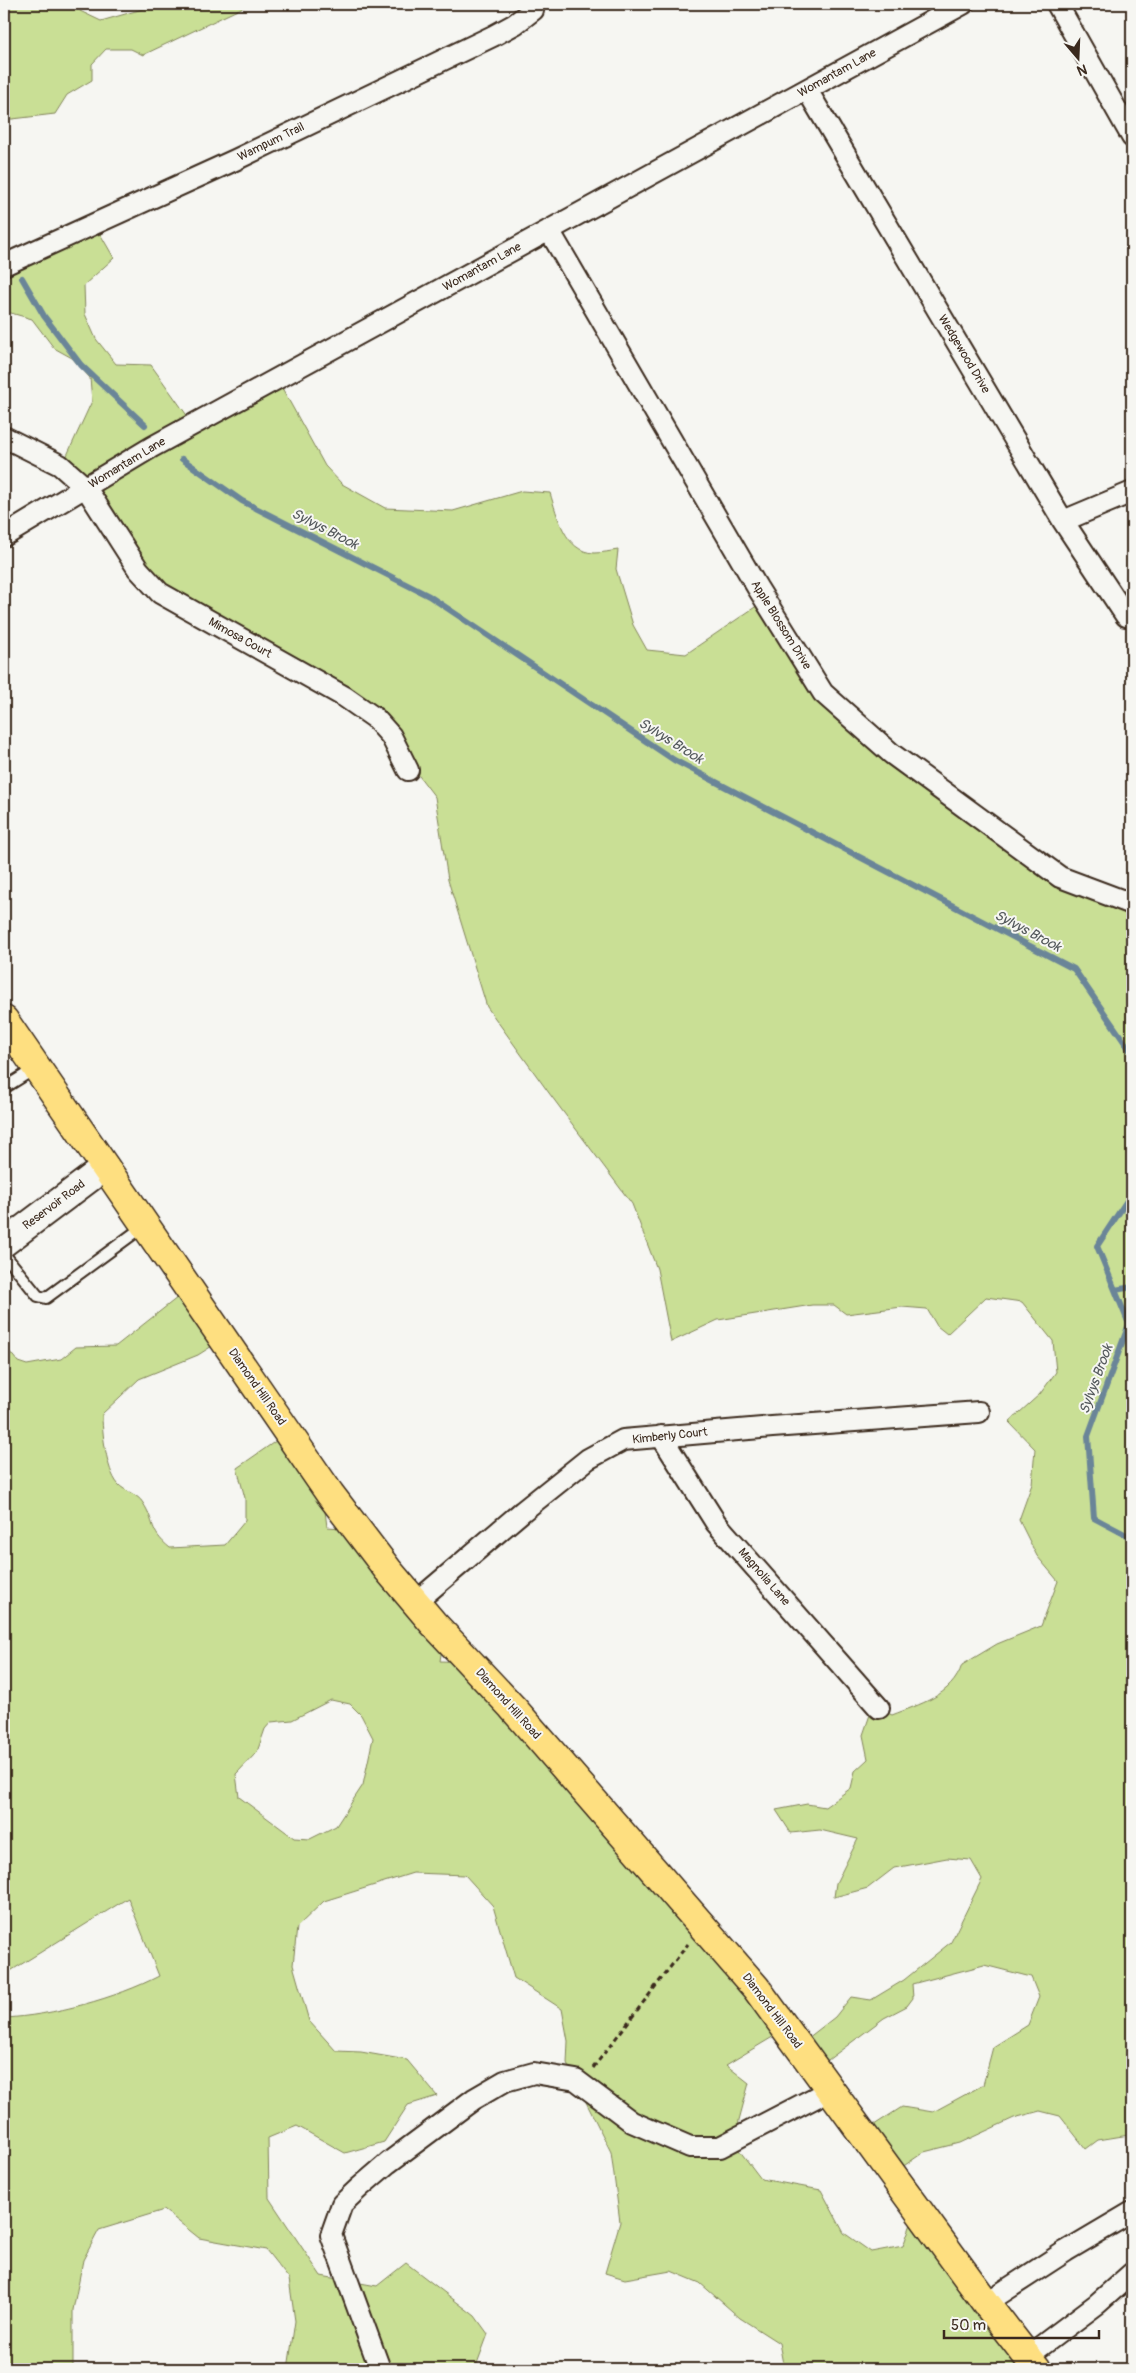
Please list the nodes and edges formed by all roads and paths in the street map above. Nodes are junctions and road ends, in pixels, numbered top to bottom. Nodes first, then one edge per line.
1 (963, 4) edge
2 (1057, 4) edge
3 (533, 7) edge
4 (807, 90) junction
5 (1132, 137) edge
6 (549, 230) junction
7 (4, 264) edge
8 (4, 437) edge
9 (86, 488) junction
10 (1132, 492) edge
11 (1063, 520) junction
12 (4, 536) edge
13 (1126, 616) dead end
14 (408, 770) dead end
15 (1132, 904) edge
16 (4, 1020) edge
17 (37, 1067) junction
18 (4, 1088) edge
19 (105, 1167) junction
20 (145, 1225) junction
21 (4, 1244) edge
22 (4, 1254) edge
23 (979, 1412) dead end
24 (661, 1436) junction
25 (416, 1602) junction
26 (880, 1708) dead end
27 (702, 1925) junction
28 (576, 2080) junction
29 (830, 2090) junction
30 (1132, 2212) edge
31 (1132, 2273) edge
32 (986, 2304) junction
33 (1033, 2362) edge
34 (380, 2369) edge

1 - 4 street, Womantam Lane
2 - 5 street
3 - 7 street, Wampum Trail
4 - 6 street, Womantam Lane
4 - 11 street, Wedgewood Drive
6 - 9 street, Womantam Lane
6 - 15 street, Apple Blossom Drive
8 - 9 street, Mimosa Court
9 - 12 street, Womantam Lane
9 - 14 street, Mimosa Court
10 - 11 street
11 - 13 street, Wedgewood Drive
16 - 17 main road, Diamond Hill Road
17 - 18 lane
17 - 19 main road, Diamond Hill Road
19 - 20 main road, Diamond Hill Road
19 - 21 street, Reservoir Road
20 - 22 lane
20 - 25 main road, Diamond Hill Road
23 - 24 street, Kimberly Court
24 - 25 street, Kimberly Court
24 - 26 street, Magnolia Lane
25 - 27 main road, Diamond Hill Road
27 - 28 path
27 - 29 main road, Diamond Hill Road
28 - 29 street
28 - 34 street
29 - 32 main road, Diamond Hill Road
30 - 32 street
31 - 33 street
32 - 33 main road, Diamond Hill Road

